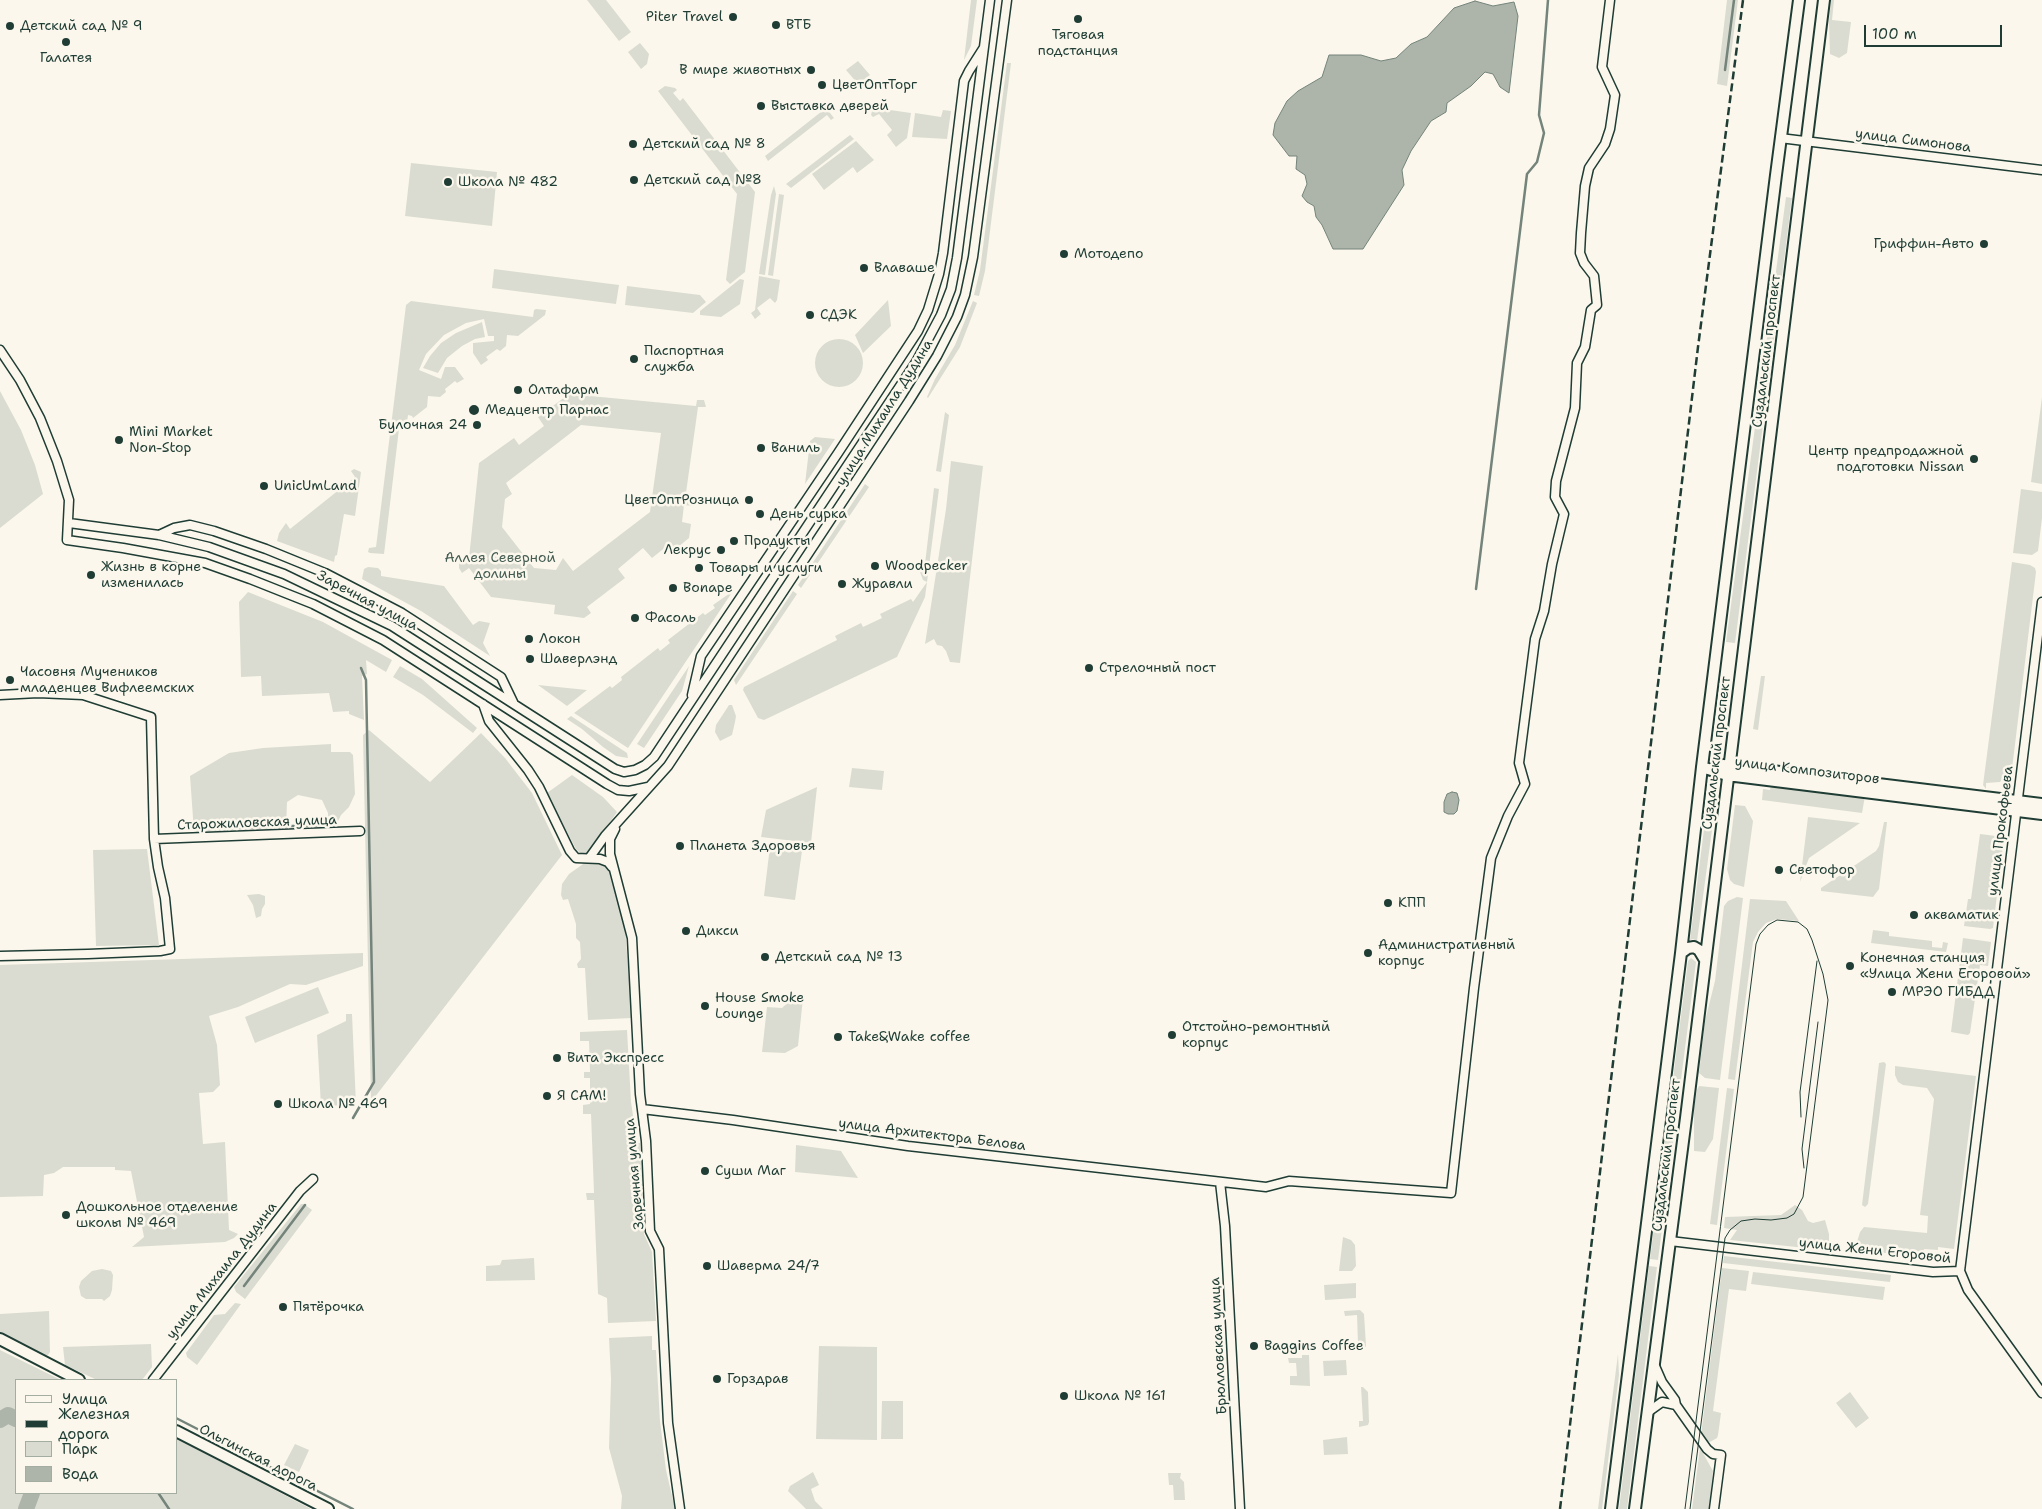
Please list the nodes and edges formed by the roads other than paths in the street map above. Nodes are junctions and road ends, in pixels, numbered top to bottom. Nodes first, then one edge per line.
1 (990, 0) edge
2 (1007, 0) edge
3 (1610, 0) edge
4 (1799, 0) edge
5 (1824, 0) edge
6 (984, 47) junction
7 (1780, 138) junction
8 (1807, 141) junction
9 (972, 142) junction
10 (988, 145) junction
11 (2042, 170) edge
12 (0, 350) edge
13 (69, 523) junction
14 (159, 535) junction
15 (2042, 602) edge
16 (0, 696) edge
17 (691, 699) junction
18 (483, 704) junction
19 (514, 704) junction
20 (1702, 767) junction
21 (1728, 770) junction
22 (624, 772) joint
23 (650, 786) junction
24 (2042, 804) edge
25 (2017, 806) junction
26 (2042, 814) edge
27 (618, 822) junction
28 (360, 832) dead end
29 (154, 838) junction
30 (590, 857) junction
31 (612, 867) junction
32 (1681, 953) junction
33 (0, 956) edge
34 (1705, 960) junction
35 (642, 1109) junction
36 (313, 1179) dead end
37 (1220, 1182) junction
38 (1670, 1241) junction
39 (1960, 1271) junction
40 (0, 1339) edge
41 (1655, 1366) junction
42 (77, 1379) edge
43 (154, 1379) edge
44 (2042, 1393) edge
45 (1676, 1405) junction
46 (1648, 1412) junction
47 (178, 1432) edge
48 (328, 1509) edge
49 (680, 1509) edge
50 (1240, 1509) edge
51 (1611, 1509) edge
52 (1635, 1509) edge
53 (1714, 1509) edge

1 - 6 street, улица Михаила Дудина
2 - 10 street, улица Михаила Дудина
3 - 37 street, улица Архитектора Белова
4 - 7 main road, Суздальский проспект
5 - 8 main road, Суздальский проспект
6 - 9 street, улица Михаила Дудина
6 - 17 street
7 - 8 street, улица Симонова
7 - 20 main road, Суздальский проспект
8 - 11 street, улица Симонова
8 - 21 main road, Суздальский проспект
9 - 10 street
9 - 17 street, улица Михаила Дудина
10 - 23 street, улица Михаила Дудина
12 - 13 street
13 - 14 street, Заречная улица
13 - 18 street, Заречная улица
14 - 19 street, Заречная улица
14 - 19 street
15 - 25 street, улица Прокофьева
16 - 29 street
17 - 22 street, улица Михаила Дудина
18 - 23 street, Заречная улица
18 - 30 street
19 - 22 street, Заречная улица
20 - 21 main road, улица Композиторов
20 - 32 main road, Суздальский проспект
21 - 25 main road, улица Композиторов
21 - 34 main road, Суздальский проспект
23 - 27 street, улица Михаила Дудина
24 - 25 main road, улица Композиторов
25 - 26 main road, улица Композиторов
25 - 39 street, улица Прокофьева
27 - 30 street, улица Михаила Дудина
27 - 31 street, Заречная улица
28 - 29 street, Старожиловская улица
29 - 33 street
30 - 31 street
31 - 35 street, Заречная улица
32 - 34 main road
32 - 51 main road, Суздальский проспект
34 - 38 main road, Суздальский проспект
35 - 37 street, улица Архитектора Белова
35 - 49 street, Заречная улица
36 - 43 street, улица Михаила Дудина
37 - 50 street, Брюлловская улица
38 - 39 street, улица Жени Егоровой
38 - 41 main road, Суздальский проспект
39 - 44 street, улица Жени Егоровой
40 - 42 main road
41 - 45 street
41 - 46 main road, Суздальский проспект
45 - 46 street
45 - 53 street
46 - 52 main road, Суздальский проспект
47 - 48 main road, Ольгинская дорога

